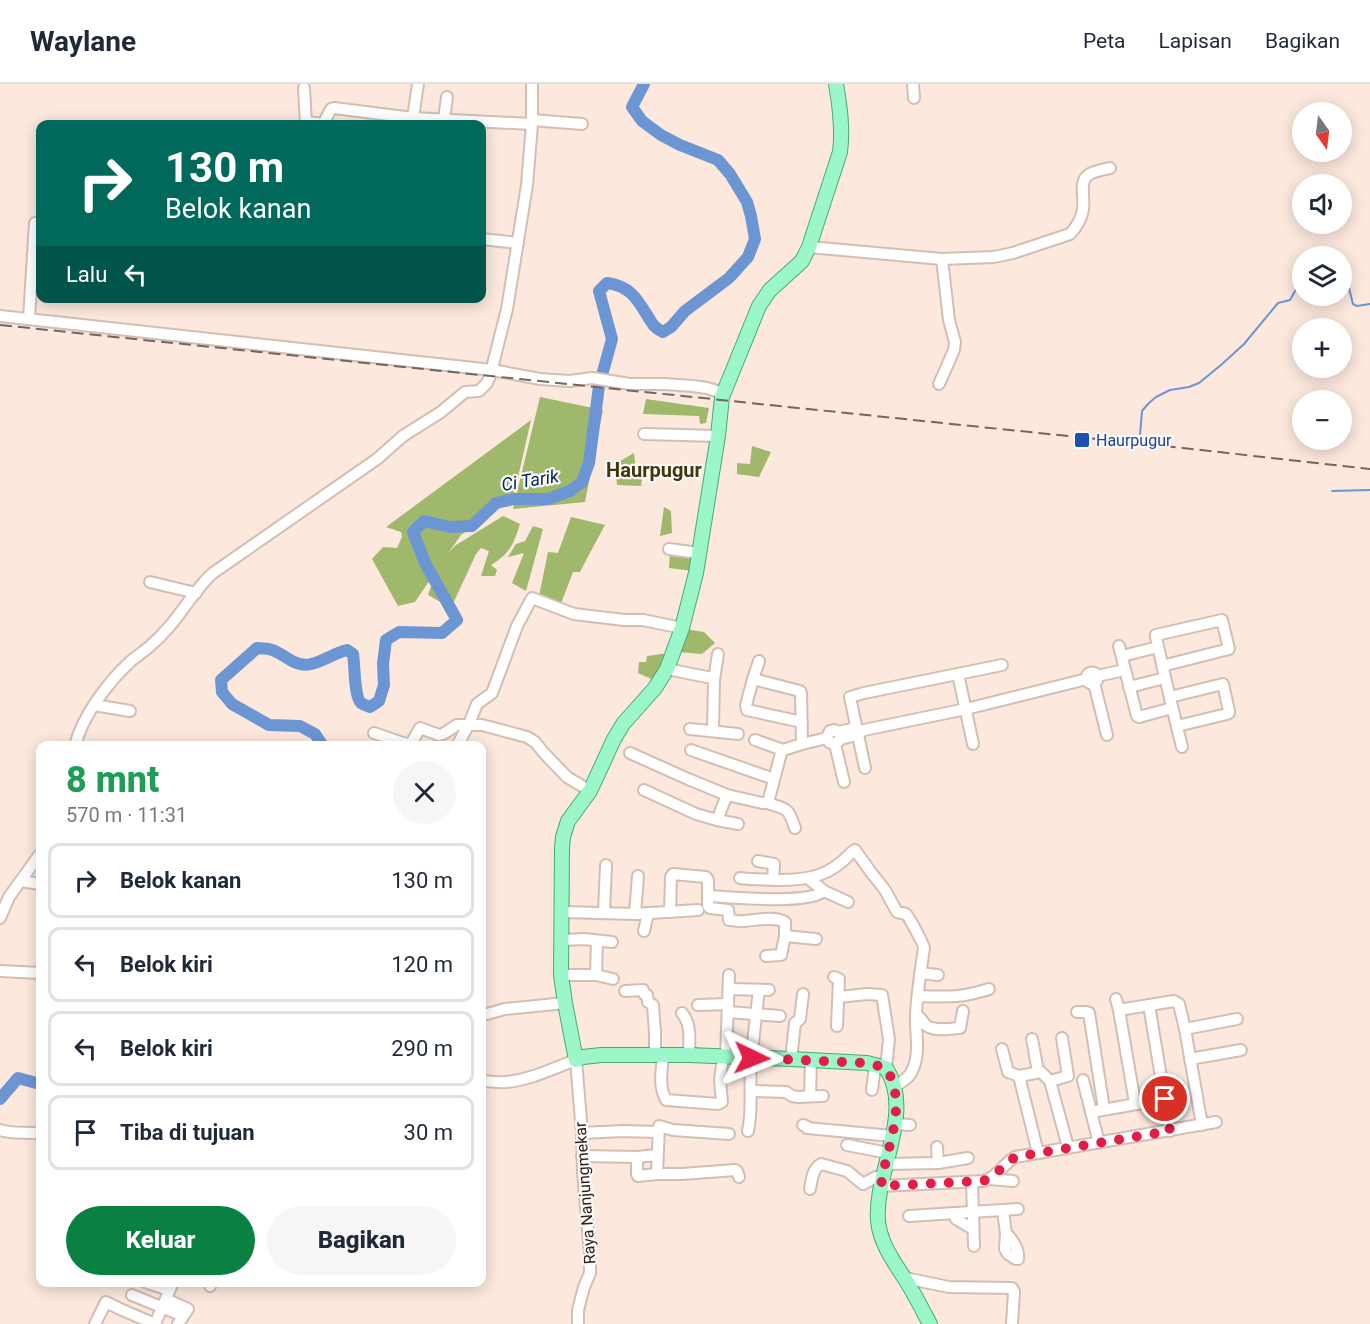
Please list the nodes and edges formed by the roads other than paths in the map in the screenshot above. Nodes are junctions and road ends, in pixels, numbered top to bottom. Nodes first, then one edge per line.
1 (418, 84) edge
2 (532, 84) edge
3 (836, 84) edge
4 (914, 84) edge
5 (304, 88) dead end
6 (447, 97) dead end
7 (914, 98) dead end
8 (306, 120) edge
9 (326, 120) edge
10 (406, 120) edge
11 (412, 120) edge
12 (444, 120) edge
13 (486, 121) edge
14 (532, 122) junction
15 (582, 124) dead end
16 (1110, 168) dead end
17 (35, 223) dead end
18 (486, 239) edge
19 (518, 243) junction
20 (808, 247) junction
21 (942, 259) junction
22 (0, 316) edge
23 (29, 319) junction
24 (492, 370) junction
25 (939, 384) dead end
26 (723, 393) junction
27 (644, 434) dead end
28 (718, 436) junction
29 (669, 549) dead end
30 (699, 553) junction
31 (150, 582) dead end
32 (196, 593) junction
33 (682, 628) junction
34 (1158, 647) junction
35 (718, 654) dead end
36 (759, 661) dead end
37 (1002, 665) dead end
38 (1162, 666) junction
39 (667, 669) junction
40 (1125, 670) junction
41 (958, 674) junction
42 (1165, 678) junction
43 (753, 679) junction
44 (714, 680) junction
45 (1093, 680) junction
46 (1129, 687) junction
47 (1171, 703) junction
48 (94, 705) junction
49 (966, 709) junction
50 (130, 711) dead end
51 (802, 722) junction
52 (469, 724) junction
53 (1177, 726) junction
54 (690, 729) dead end
55 (713, 730) junction
56 (859, 731) junction
57 (374, 733) dead end
58 (738, 734) dead end
59 (1107, 735) dead end
60 (835, 738) junction
61 (754, 740) dead end
62 (77, 741) edge
63 (397, 741) edge
64 (413, 741) edge
65 (460, 741) edge
66 (613, 744) junction
67 (801, 744) junction
68 (972, 744) dead end
69 (1182, 747) dead end
70 (691, 750) dead end
71 (783, 750) junction
72 (865, 768) dead end
73 (774, 779) junction
74 (844, 782) dead end
75 (644, 790) dead end
76 (590, 791) junction
77 (727, 795) junction
78 (767, 803) junction
79 (717, 820) junction
80 (738, 824) dead end
81 (795, 828) dead end
82 (36, 859) edge
83 (758, 861) dead end
84 (606, 866) dead end
85 (638, 876) dead end
86 (740, 878) dead end
87 (809, 879) junction
88 (21, 880) junction
89 (773, 880) junction
90 (36, 883) edge
91 (824, 891) junction
92 (713, 896) junction
93 (848, 902) dead end
94 (698, 910) dead end
95 (562, 912) junction
96 (604, 912) junction
97 (670, 912) junction
98 (648, 913) junction
99 (635, 914) junction
100 (0, 918) edge
101 (644, 931) dead end
102 (785, 936) junction
103 (816, 939) dead end
104 (562, 940) junction
105 (597, 941) junction
106 (612, 942) dead end
107 (766, 956) dead end
108 (0, 971) edge
109 (920, 973) junction
110 (36, 974) edge
111 (561, 975) junction
112 (596, 975) junction
113 (729, 975) dead end
114 (938, 975) dead end
115 (834, 977) dead end
116 (613, 978) dead end
117 (729, 989) junction
118 (988, 989) dead end
119 (625, 991) dead end
120 (802, 994) dead end
121 (918, 996) junction
122 (839, 997) junction
123 (565, 1003) junction
124 (698, 1005) dead end
125 (1149, 1005) junction
126 (728, 1008) junction
127 (963, 1011) dead end
128 (1077, 1012) dead end
129 (682, 1013) dead end
130 (756, 1013) junction
131 (488, 1014) dead end
132 (916, 1014) junction
133 (780, 1016) dead end
134 (1236, 1019) dead end
135 (837, 1026) dead end
136 (1185, 1029) junction
137 (1062, 1038) dead end
138 (1032, 1040) dead end
139 (1002, 1049) dead end
140 (1240, 1050) dead end
141 (659, 1055) junction
142 (689, 1055) junction
143 (724, 1057) junction
144 (752, 1058) junction
145 (791, 1059) junction
146 (1190, 1059) junction
147 (811, 1060) junction
148 (573, 1061) junction
149 (881, 1067) junction
150 (1038, 1071) junction
151 (1019, 1076) junction
152 (1083, 1080) dead end
153 (486, 1081) edge
154 (1050, 1082) junction
155 (895, 1086) junction
156 (872, 1090) dead end
157 (752, 1091) junction
158 (810, 1096) junction
159 (823, 1096) dead end
160 (1165, 1099) junction
161 (1135, 1103) junction
162 (1104, 1109) junction
163 (1091, 1112) junction
164 (1216, 1122) dead end
165 (803, 1125) dead end
166 (910, 1125) dead end
167 (1202, 1125) junction
168 (893, 1130) junction
169 (0, 1131) edge
170 (748, 1131) dead end
171 (1170, 1131) junction
172 (658, 1132) junction
173 (36, 1133) edge
174 (582, 1133) junction
175 (729, 1134) dead end
176 (1099, 1143) junction
177 (847, 1145) dead end
178 (937, 1147) dead end
179 (1068, 1147) junction
180 (1038, 1153) junction
181 (657, 1155) junction
182 (582, 1156) junction
183 (637, 1157) junction
184 (968, 1158) dead end
185 (887, 1159) junction
186 (938, 1163) junction
187 (657, 1174) junction
188 (739, 1177) dead end
189 (988, 1179) junction
190 (1013, 1181) dead end
191 (882, 1182) junction
192 (972, 1182) junction
193 (810, 1189) dead end
194 (1017, 1209) dead end
195 (1003, 1211) junction
196 (974, 1212) junction
197 (954, 1213) junction
198 (909, 1216) dead end
199 (973, 1229) junction
200 (1006, 1233) dead end
201 (974, 1246) dead end
202 (905, 1278) junction
203 (154, 1287) edge
204 (132, 1295) dead end
205 (168, 1295) edge
206 (181, 1320) edge
207 (94, 1324) edge
208 (155, 1324) edge
209 (578, 1324) edge
210 (930, 1324) edge
211 (1012, 1324) edge

1 - 11 street
2 - 14 street
3 - 20 main road
4 - 7 street
5 - 8 street
6 - 12 street
9 - 10 street
13 - 14 street
14 - 15 street
14 - 19 street
16 - 21 street
17 - 23 street
18 - 19 street
19 - 24 street
20 - 21 street
20 - 26 main road
21 - 25 street
22 - 23 street
23 - 24 street
24 - 26 street
24 - 32 street
26 - 28 main road
27 - 28 street
28 - 30 main road
29 - 30 street
30 - 33 main road
31 - 32 street
32 - 48 street
33 - 39 main road
33 - 52 street
34 - 38 street
34 - 38 street
34 - 40 street
35 - 44 street
36 - 43 street
37 - 41 street
38 - 42 street
39 - 44 street
39 - 66 main road
40 - 45 street
40 - 46 street
41 - 49 street
41 - 56 street
42 - 46 street
42 - 47 street
43 - 51 street
43 - 51 street
44 - 55 street
45 - 49 street
45 - 59 street
46 - 47 street
47 - 53 street
47 - 53 street
48 - 50 street
48 - 62 street
49 - 56 street
49 - 68 street
51 - 67 street
52 - 64 street
52 - 65 street
52 - 76 street
53 - 69 street
54 - 55 street
55 - 58 street
56 - 60 street
56 - 72 street
57 - 63 street
60 - 67 street
60 - 74 street
61 - 71 street
66 - 76 main road
66 - 77 street
67 - 71 street
70 - 73 street
71 - 73 street
73 - 78 street
75 - 79 street
76 - 95 main road, Raya Nanjungmekar
77 - 78 street
77 - 79 street
78 - 81 street
79 - 80 street
82 - 88 street
83 - 89 street
84 - 96 street
85 - 99 street
86 - 89 street
87 - 89 street
87 - 91 street
87 - 109 street
88 - 90 street
88 - 100 street
91 - 92 street
91 - 93 street
92 - 97 street
92 - 102 street
94 - 97 street
95 - 96 street
95 - 104 main road, Raya Nanjungmekar
96 - 99 street
97 - 98 street
98 - 99 street
98 - 101 street
102 - 103 street
102 - 107 street
104 - 105 street
104 - 111 main road, Raya Nanjungmekar
105 - 106 street
105 - 112 street
108 - 110 street
109 - 114 street
109 - 121 street
111 - 112 street
111 - 123 main road, Raya Nanjungmekar
112 - 116 street
113 - 117 street
115 - 122 street
117 - 126 street
117 - 130 street
118 - 121 street
119 - 141 street
120 - 145 street
121 - 132 street
122 - 135 street
122 - 149 street
123 - 131 street
123 - 148 main road, Raya Nanjungmekar
124 - 126 street
125 - 136 street
125 - 160 street
125 - 161 street
126 - 130 street
126 - 143 street
127 - 132 street
128 - 162 street
129 - 142 street
130 - 133 street
130 - 144 street
132 - 155 street
134 - 136 street
136 - 146 street
137 - 154 street
138 - 150 street
139 - 151 street
140 - 146 street
141 - 142 main road
141 - 143 street
141 - 148 main road
142 - 143 main road
143 - 144 main road
144 - 145 main road
144 - 157 street
145 - 147 main road
146 - 167 street
147 - 149 main road
147 - 158 street
148 - 153 street
148 - 174 street, Raya Nanjungmekar
149 - 155 main road
149 - 156 street
150 - 151 street
150 - 154 street
151 - 180 street
152 - 163 street
154 - 179 street
155 - 168 main road
157 - 158 street
157 - 170 street
158 - 159 street
160 - 161 street
160 - 171 street
161 - 162 street
162 - 163 street
163 - 176 street
164 - 167 street
165 - 168 street
166 - 168 street
167 - 171 street
168 - 185 main road
169 - 173 street
171 - 176 street
172 - 174 street
172 - 175 street
172 - 181 street
174 - 182 street, Raya Nanjungmekar
176 - 179 street
177 - 185 street
178 - 186 street
179 - 180 street
180 - 189 street
181 - 183 street
181 - 187 street
182 - 183 street
182 - 209 street, Raya Nanjungmekar
183 - 187 street
184 - 186 street
185 - 186 street
185 - 191 main road
187 - 188 street
189 - 190 street
189 - 192 street
191 - 192 street
191 - 193 street
191 - 202 main road
192 - 196 street
194 - 195 street
195 - 196 street
195 - 200 street
196 - 197 street
196 - 199 street
197 - 198 street
197 - 199 street
199 - 201 street
202 - 210 main road
202 - 211 street
203 - 205 street
204 - 205 street
205 - 206 street
205 - 208 street
207 - 208 street

